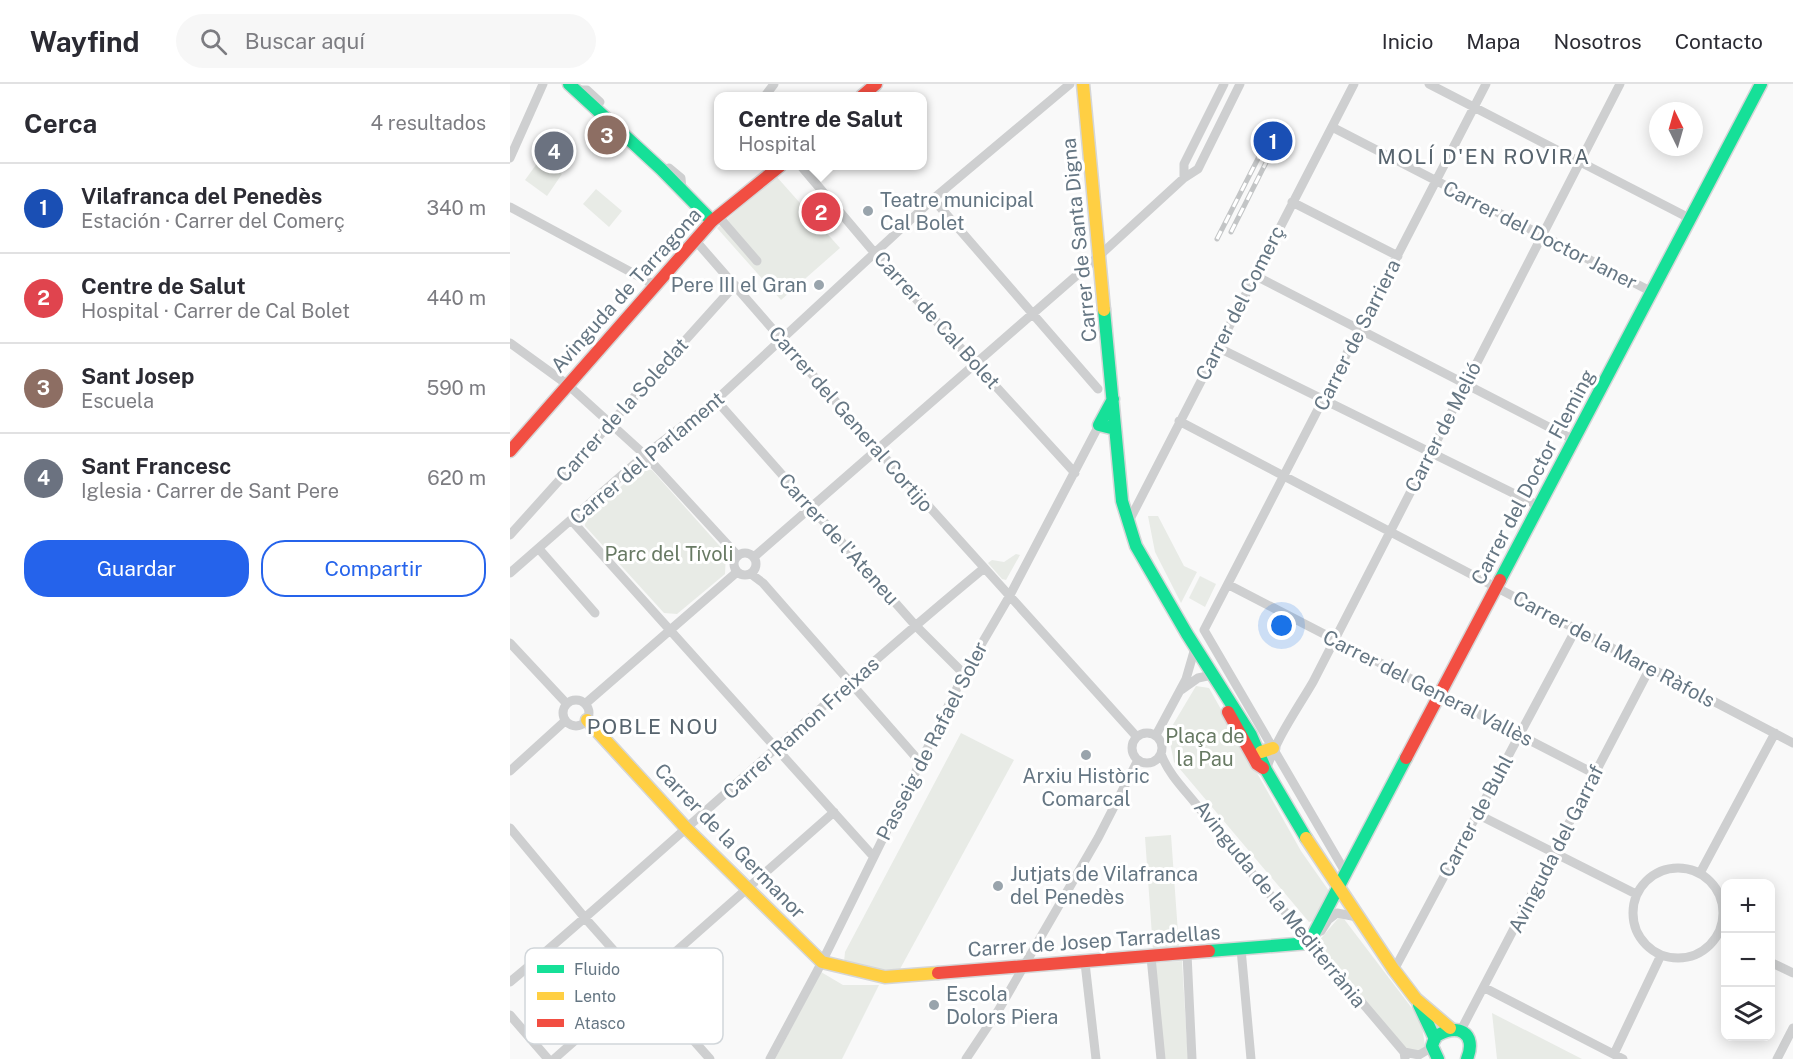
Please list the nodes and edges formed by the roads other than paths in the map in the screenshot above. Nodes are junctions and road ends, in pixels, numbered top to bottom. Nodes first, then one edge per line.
1 (543, 84) edge
2 (1070, 84) edge
3 (1083, 84) edge
4 (1224, 84) edge
5 (1240, 84) edge
6 (1354, 84) edge
7 (1429, 84) edge
8 (1486, 84) edge
9 (1620, 84) edge
10 (1761, 84) edge
11 (572, 87) edge
12 (600, 102) dead end
13 (1474, 108) junction
14 (1332, 127) junction
15 (510, 158) edge
16 (1579, 163) junction
17 (669, 168) dead end
18 (774, 170) edge
19 (805, 170) edge
20 (1184, 178) junction
21 (1436, 182) junction
22 (682, 190) junction
23 (933, 199) junction
24 (1292, 202) junction
25 (510, 207) edge
26 (715, 218) junction
27 (1691, 219) junction
28 (1542, 236) junction
29 (695, 240) junction
30 (874, 252) junction
31 (1100, 255) junction
32 (1398, 256) junction
33 (757, 261) dead end
34 (1254, 275) junction
35 (655, 285) junction
36 (735, 285) junction
37 (1652, 291) junction
38 (1030, 314) junction
39 (1358, 328) junction
40 (781, 339) junction
41 (510, 343) edge
42 (1217, 347) junction
43 (976, 362) junction
44 (1465, 384) junction
45 (568, 385) junction
46 (1098, 389) dead end
47 (1113, 395) junction
48 (716, 400) junction
49 (1324, 400) junction
50 (1179, 421) junction
51 (611, 423) junction
52 (1099, 425) junction
53 (1115, 429) junction
54 (1574, 440) junction
55 (878, 450) junction
56 (510, 451) edge
57 (1430, 452) junction
58 (645, 455) junction
59 (1075, 473) junction
60 (1285, 476) junction
61 (1539, 506) junction
62 (811, 508) junction
63 (572, 521) junction
64 (1128, 523) junction
65 (1389, 531) junction
66 (510, 535) edge
67 (539, 549) junction
68 (738, 556) junction
69 (754, 557) junction
70 (983, 568) junction
71 (737, 572) junction
72 (510, 573) edge
73 (751, 574) junction
74 (1229, 585) junction
75 (1497, 587) junction
76 (1009, 597) junction
77 (595, 613) dead end
78 (915, 625) junction
79 (1576, 629) junction
80 (672, 630) junction
81 (1333, 639) junction
82 (510, 643) edge
83 (1195, 648) junction
84 (1650, 668) junction
85 (964, 674) junction
86 (1210, 674) junction
87 (1186, 679) junction
88 (852, 683) junction
89 (1179, 692) junction
90 (1440, 694) junction
91 (567, 704) junction
92 (585, 704) junction
93 (587, 720) junction
94 (565, 721) junction
95 (1775, 733) junction
96 (1518, 734) junction
97 (1156, 735) junction
98 (1137, 737) junction
99 (1793, 743) edge
100 (778, 748) junction
101 (1273, 748) junction
102 (1261, 752) junction
103 (1161, 754) junction
104 (1138, 759) junction
105 (920, 762) junction
106 (1266, 770) junction
107 (510, 771) edge
108 (1594, 774) junction
109 (834, 812) junction
110 (1477, 814) junction
111 (510, 828) edge
112 (687, 829) junction
113 (1556, 853) junction
114 (873, 856) junction
115 (1700, 873) junction
116 (1347, 875) junction
117 (747, 888) junction
118 (1340, 889) junction
119 (1636, 894) junction
120 (1357, 917) junction
121 (585, 918) junction
122 (1721, 933) edge
123 (1721, 938) edge
124 (1311, 944) junction
125 (550, 948) edge
126 (612, 948) edge
127 (678, 948) edge
128 (1241, 949) junction
129 (1187, 954) junction
130 (1661, 955) junction
131 (1151, 957) junction
132 (822, 962) junction
133 (1086, 963) junction
134 (1775, 964) edge
135 (1023, 965) junction
136 (525, 969) edge
137 (1394, 970) junction
138 (1793, 973) edge
139 (510, 982) edge
140 (1485, 988) junction
141 (1416, 999) junction
142 (510, 1015) edge
143 (1793, 1028) edge
144 (1456, 1029) junction
145 (525, 1032) edge
146 (535, 1044) edge
147 (571, 1044) edge
148 (696, 1044) edge
149 (1433, 1051) edge
150 (1614, 1054) junction
151 (1405, 1056) edge
152 (1469, 1058) edge
153 (548, 1059) edge
154 (554, 1059) edge
155 (709, 1059) edge
156 (771, 1059) edge
157 (966, 1059) edge
158 (1096, 1059) edge
159 (1161, 1059) edge
160 (1192, 1059) edge
161 (1251, 1059) edge
162 (1623, 1059) edge
163 (1777, 1059) edge

1 - 15 street
2 - 23 street, Carrer del Parlament
3 - 31 street, Carrer de Santa Digna
4 - 20 street
5 - 20 street
6 - 14 street, Carrer del Comerç
7 - 13 street
8 - 13 street, Carrer de Sarriera
9 - 16 street, Carrer de Melió
10 - 27 street, Carrer del Doctor Fleming
11 - 12 street
11 - 22 street
13 - 16 street
13 - 21 street, Carrer de Sarriera
14 - 21 street, Carrer del Doctor Janer
14 - 24 street, Carrer del Comerç
16 - 27 street
16 - 28 street, Carrer de Melió
17 - 22 street
18 - 26 street, Avinguda de Tarragona
19 - 30 street, Carrer de Cal Bolet
20 - 31 street
21 - 28 street, Carrer del Doctor Janer
21 - 32 street, Carrer de Sarriera
22 - 26 street
23 - 30 street, Carrer del Parlament
23 - 38 street
24 - 32 street
24 - 34 street, Carrer del Comerç
25 - 35 street
26 - 29 street, Avinguda de Tarragona
26 - 33 street
27 - 37 street, Carrer del Doctor Fleming
28 - 37 street, Carrer del Doctor Janer
28 - 44 street, Carrer de Melió
29 - 35 street, Avinguda de Tarragona
29 - 36 street, Carrer del General Cortijo
30 - 40 street, Carrer del Parlament
30 - 43 street, Carrer de Cal Bolet
31 - 38 street
31 - 47 street, Carrer de Santa Digna
32 - 39 street, Carrer de Sarriera
34 - 39 street
34 - 42 street, Carrer del Comerç
35 - 45 street, Avinguda de Tarragona
36 - 40 street, Carrer del General Cortijo
36 - 51 street, Carrer de la Soledat
37 - 54 street, Carrer del Doctor Fleming
38 - 43 street
38 - 46 street
39 - 44 street
39 - 49 street, Carrer de Sarriera
40 - 48 street, Carrer del Parlament
40 - 55 street, Carrer del General Cortijo
41 - 45 street
42 - 49 street
42 - 50 street, Carrer del Comerç
43 - 55 street
43 - 59 street, Carrer de Cal Bolet
44 - 54 street
44 - 57 street, Carrer de Melió
45 - 51 street
45 - 56 street, Avinguda de Tarragona
47 - 52 street
47 - 53 street, Carrer de Santa Digna
48 - 58 street, Carrer del Parlament
48 - 62 street, Carrer de l'Ateneu
49 - 57 street
49 - 60 street, Carrer de Sarriera
50 - 60 street, Carrer de la Mare Ràfols
50 - 64 street, Carrer del Comerç
51 - 58 street
51 - 66 street, Carrer de la Soledat
52 - 53 street
52 - 59 street, Passeig de Rafael Soler
53 - 64 street, Carrer de Santa Digna
54 - 61 street, Carrer del Doctor Fleming
55 - 62 street
55 - 70 street, Carrer del General Cortijo
57 - 61 street
57 - 65 street, Carrer de Melió
58 - 63 street, Carrer del Parlament
58 - 68 street
59 - 76 street, Passeig de Rafael Soler
60 - 65 street, Carrer de la Mare Ràfols
60 - 74 street, Carrer de Sarriera
61 - 75 street, Carrer del Doctor Fleming
62 - 69 street
62 - 78 street, Carrer de l'Ateneu
63 - 67 street, Carrer del Parlament
63 - 80 street
64 - 83 street, Carrer de Santa Digna
65 - 75 street, Carrer de la Mare Ràfols
65 - 81 street, Carrer de Melió
67 - 72 street, Carrer del Parlament
67 - 77 street
68 - 69 street
68 - 71 street
69 - 73 street
70 - 76 street, Carrer del General Cortijo
70 - 78 street, Carrer Ramon Freixas
71 - 73 street
71 - 80 street
73 - 88 street
74 - 81 street, Carrer del General Vallès
74 - 101 street, Carrer de Sarriera
75 - 79 street, Carrer de la Mare Ràfols
75 - 90 street, Carrer del Doctor Fleming
76 - 85 street, Passeig de Rafael Soler
76 - 98 street, Carrer del General Cortijo
78 - 85 street, Carrer de l'Ateneu
78 - 88 street, Carrer Ramon Freixas
79 - 84 street, Carrer de la Mare Ràfols
79 - 96 street, Carrer de Buhl
80 - 92 street
80 - 100 street
81 - 90 street, Carrer del General Vallès
81 - 101 street, Carrer de Melió
82 - 91 street
83 - 86 street, Carrer de Santa Digna
83 - 87 street
84 - 95 street, Carrer de la Mare Ràfols
84 - 108 street, Avinguda del Garraf
85 - 105 street, Passeig de Rafael Soler
86 - 87 street
86 - 89 street
86 - 102 street
86 - 106 street
87 - 89 street
88 - 100 street, Carrer Ramon Freixas
88 - 105 street
89 - 97 street
90 - 96 street, Carrer del General Vallès
90 - 116 street, Carrer del Doctor Fleming
91 - 92 street
91 - 94 street
92 - 93 street
93 - 94 street
93 - 112 street, Carrer de la Germanor
94 - 107 street
95 - 99 street, Carrer de la Mare Ràfols
95 - 115 street
96 - 108 street, Carrer del General Vallès
96 - 110 street, Carrer de Buhl
97 - 98 street
97 - 103 street
98 - 104 street
100 - 109 street
100 - 112 street, Carrer Ramon Freixas
101 - 102 street
101 - 106 street, Carrer de Melió
101 - 116 street
102 - 106 street
103 - 104 street
103 - 124 street, Avinguda de la Mediterrània
104 - 135 street
105 - 114 street, Passeig de Rafael Soler
106 - 118 street
108 - 113 street, Avinguda del Garraf
109 - 114 street
109 - 117 street
110 - 113 street
110 - 137 street, Carrer de Buhl
111 - 121 street
112 - 117 street, Carrer de la Germanor
112 - 121 street, Carrer Ramon Freixas
113 - 119 street
113 - 140 street, Avinguda del Garraf
114 - 132 street, Passeig de Rafael Soler
115 - 119 street
115 - 122 street
116 - 118 street, Carrer del Doctor Fleming
117 - 127 street
117 - 132 street, Carrer de la Germanor
118 - 120 street
118 - 124 street
119 - 130 street
120 - 124 street
120 - 137 street
121 - 125 street, Carrer Ramon Freixas
121 - 126 street
123 - 130 street
124 - 128 street, Carrer de Josep Tarradellas
124 - 151 street, Avinguda de la Mediterrània
128 - 129 street, Carrer de Josep Tarradellas
128 - 161 street
129 - 131 street, Carrer de Josep Tarradellas
129 - 160 street
130 - 150 street
131 - 133 street, Carrer de Josep Tarradellas
131 - 159 street
132 - 135 street, Carrer de Josep Tarradellas
132 - 156 street, Passeig de Rafael Soler
133 - 135 street, Carrer de Josep Tarradellas
133 - 158 street
134 - 138 street
135 - 157 street
136 - 139 street, Carrer Ramon Freixas
137 - 141 street
140 - 144 street, Avinguda del Garraf
140 - 150 street
141 - 144 street
141 - 149 street
142 - 145 street
143 - 163 street
144 - 149 street
144 - 152 street
146 - 153 street
147 - 154 street
148 - 155 street
149 - 151 street, Avinguda de la Mediterrània
150 - 162 street

